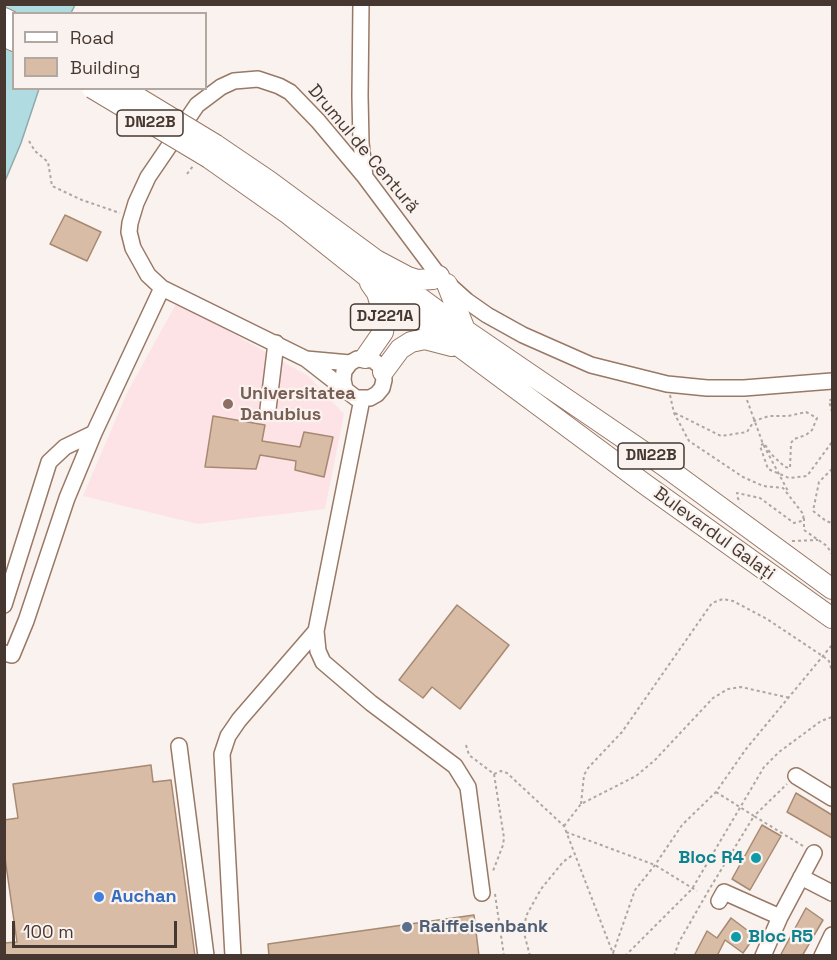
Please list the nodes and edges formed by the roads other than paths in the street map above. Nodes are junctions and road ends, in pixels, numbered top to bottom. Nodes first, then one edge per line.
1 (361, 4) edge
2 (95, 90) edge
3 (124, 90) edge
4 (206, 156) junction
5 (365, 177) junction
6 (376, 260) junction
7 (365, 276) junction
8 (443, 280) junction
9 (162, 288) junction
10 (465, 330) junction
11 (276, 344) junction
12 (471, 355) junction
13 (306, 359) junction
14 (358, 360) junction
15 (383, 372) junction
16 (832, 381) edge
17 (345, 389) junction
18 (362, 399) junction
19 (268, 409) dead end
20 (94, 433) junction
21 (832, 589) edge
22 (4, 605) edge
23 (832, 618) edge
24 (316, 631) junction
25 (4, 653) edge
26 (179, 746) dead end
27 (795, 776) road end
28 (832, 798) edge
29 (814, 853) road end
30 (801, 878) junction
31 (488, 889) road end
32 (832, 893) edge
33 (719, 901) dead end
34 (780, 917) junction
35 (832, 935) edge
36 (206, 956) edge
37 (233, 956) edge
38 (764, 956) edge
39 (822, 956) edge

1 - 5 street
2 - 4 main road, DN22B, bridge
3 - 4 main road, DN22B, bridge
4 - 6 main road, DN22B
4 - 7 main road, DN22B
5 - 8 street, Drumul de Centură
5 - 9 street, Drumul de Centură
6 - 8 main road
6 - 10 main road, Bulevardul Galați / DN22B
7 - 12 main road, Bulevardul Galați / DN22B
7 - 14 main road, DJ221A
8 - 10 main road
8 - 16 street, Drumul de Centură
9 - 11 street, Drumul de Centură
9 - 20 street
10 - 21 main road, Bulevardul Galați / DN22B
11 - 13 street, Drumul de Centură
11 - 19 street
12 - 15 main road, DJ221A
12 - 23 main road, Bulevardul Galați / DN22B
13 - 14 street, Drumul de Centură
13 - 17 street, Drumul de Centură
14 - 15 street
14 - 17 street, DJ221A
15 - 18 street, DJ221A
17 - 18 street, Drumul de Centură
18 - 24 street
20 - 22 street
20 - 25 street
24 - 31 street
24 - 37 street
26 - 36 street
27 - 28 street
29 - 30 street
30 - 32 street
30 - 34 street
33 - 34 street
34 - 38 street
35 - 39 street

